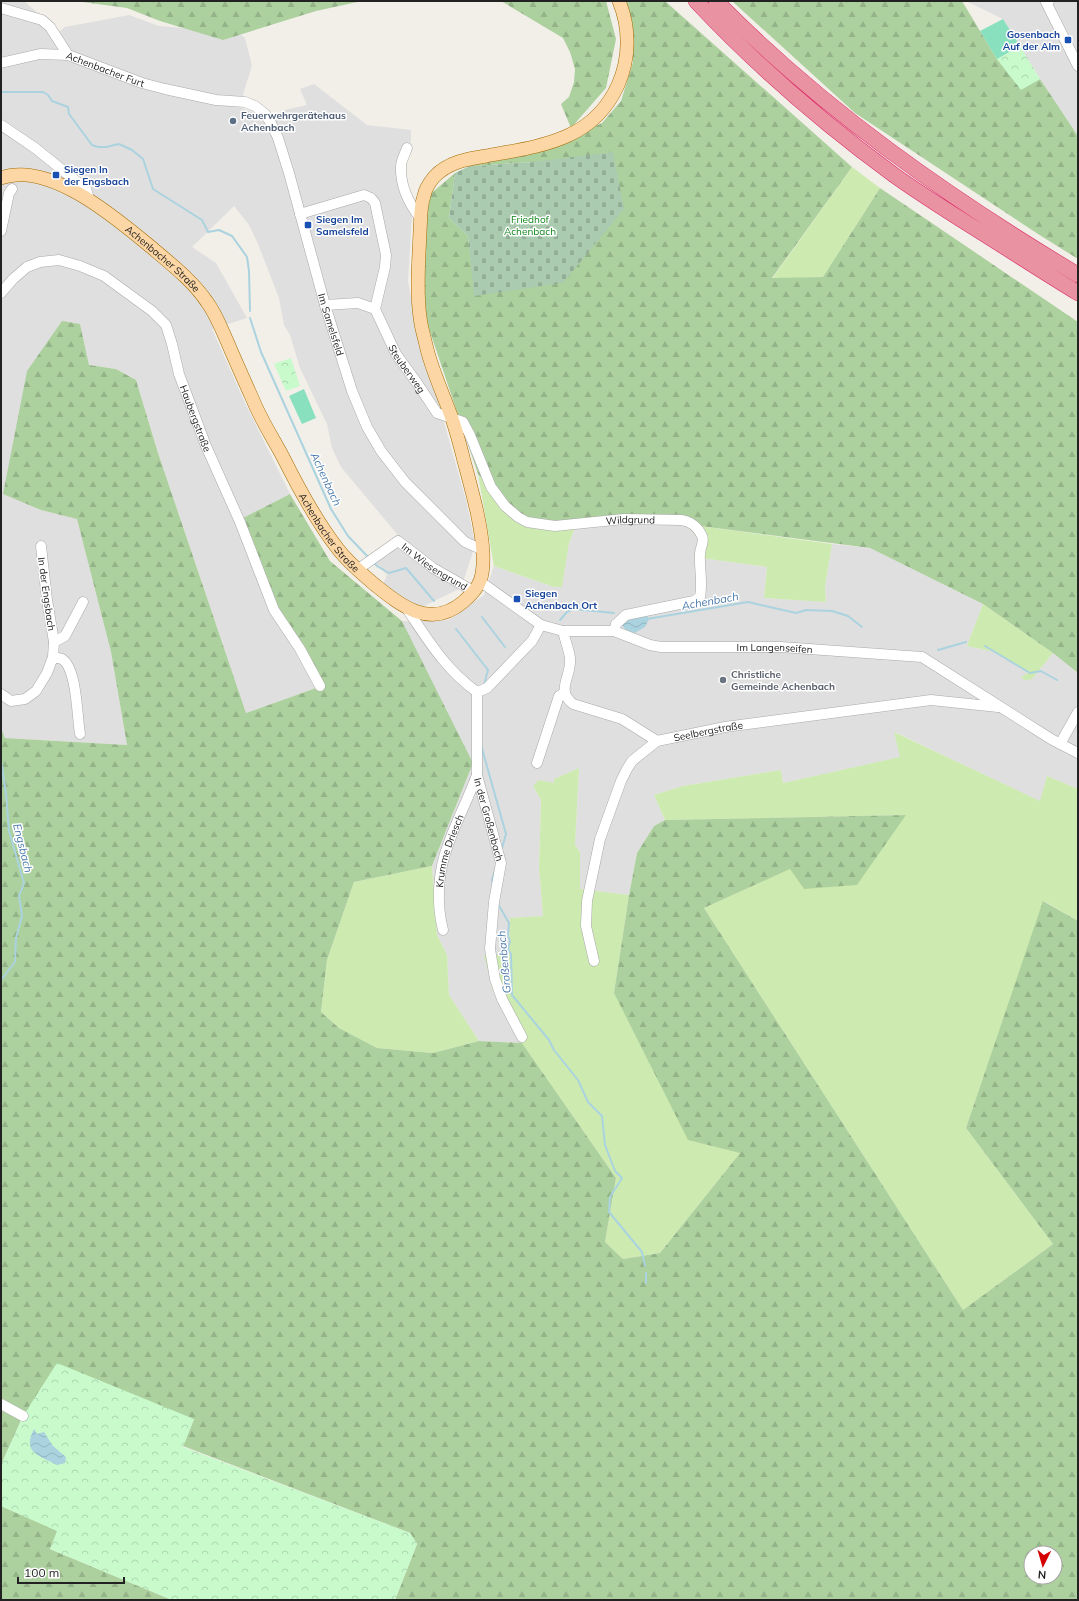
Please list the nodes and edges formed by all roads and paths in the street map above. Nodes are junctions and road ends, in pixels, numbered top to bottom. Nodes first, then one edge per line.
1 (619, 1) edge
2 (689, 1) edge
3 (696, 1) edge
4 (716, 1) edge
5 (1049, 1) edge
6 (1, 8) edge
7 (710, 16) junction
8 (68, 55) junction
9 (1, 63) edge
10 (1078, 66) edge
11 (209, 99) joint
12 (1, 125) edge
13 (407, 148) dead end
14 (1, 178) edge
15 (12, 189) dead end
16 (89, 199) junction
17 (300, 214) junction
18 (421, 220) junction
19 (1, 230) edge
20 (1078, 275) edge
21 (1078, 293) edge
22 (1, 294) edge
23 (324, 305) junction
24 (375, 309) junction
25 (452, 417) junction
26 (41, 546) dead end
27 (483, 550) junction
28 (357, 570) junction
29 (481, 582) junction
30 (473, 594) junction
31 (83, 602) dead end
32 (407, 609) junction
33 (541, 625) junction
34 (563, 631) junction
35 (614, 631) junction
36 (54, 642) junction
37 (53, 657) junction
38 (320, 686) dead end
39 (477, 692) junction
40 (564, 693) junction
41 (1, 694) edge
42 (1000, 707) junction
43 (1078, 712) edge
44 (80, 734) dead end
45 (657, 740) junction
46 (1060, 744) junction
47 (1078, 753) edge
48 (537, 763) dead end
49 (477, 775) junction
50 (443, 930) dead end
51 (594, 961) dead end
52 (522, 1037) dead end
53 (1, 1404) edge
54 (23, 1416) dead end

1 - 18 main road, Achenbacher Straße
2 - 7 highway
3 - 7 highway
4 - 20 highway
5 - 10 street
6 - 8 street
7 - 21 highway
8 - 9 street, Achenbacher Furt
8 - 11 street, Achenbacher Furt
11 - 17 street, Im Samelsfeld
12 - 16 street
13 - 18 street
14 - 16 main road, Achenbacher Straße
15 - 19 street
16 - 28 main road, Achenbacher Straße
17 - 23 street, Im Samelsfeld
17 - 24 street
18 - 25 main road, Achenbacher Straße
22 - 38 street, Haubergstraße
23 - 24 street
23 - 27 street, Im Samelsfeld
24 - 25 street, Steuberweg
25 - 27 main road, Achenbacher Straße
25 - 35 street, Wildgrund
26 - 36 street, In der Engsbach
27 - 29 main road, Achenbacher Straße
28 - 30 street, Im Wiesengrund
28 - 32 main road, Achenbacher Straße
29 - 30 main road, Achenbacher Straße
29 - 33 street, Im Langenseifen
30 - 32 main road, Achenbacher Straße
31 - 36 street, In der Engsbach
32 - 39 street
33 - 34 street, Im Langenseifen
33 - 39 street
34 - 35 street, Im Langenseifen
34 - 40 street
35 - 42 street, Im Langenseifen
36 - 37 street, In der Engsbach
37 - 41 street, In der Engsbach
37 - 44 street
39 - 49 street, In der Großenbach
40 - 45 street
40 - 48 street
42 - 45 street, Seelbergstraße
42 - 46 street, Im Langenseifen
43 - 46 street
45 - 51 street, Seelbergstraße
46 - 47 street, Im Langenseifen
49 - 50 street, Krumme Driesch
49 - 52 street, In der Großenbach
53 - 54 street

